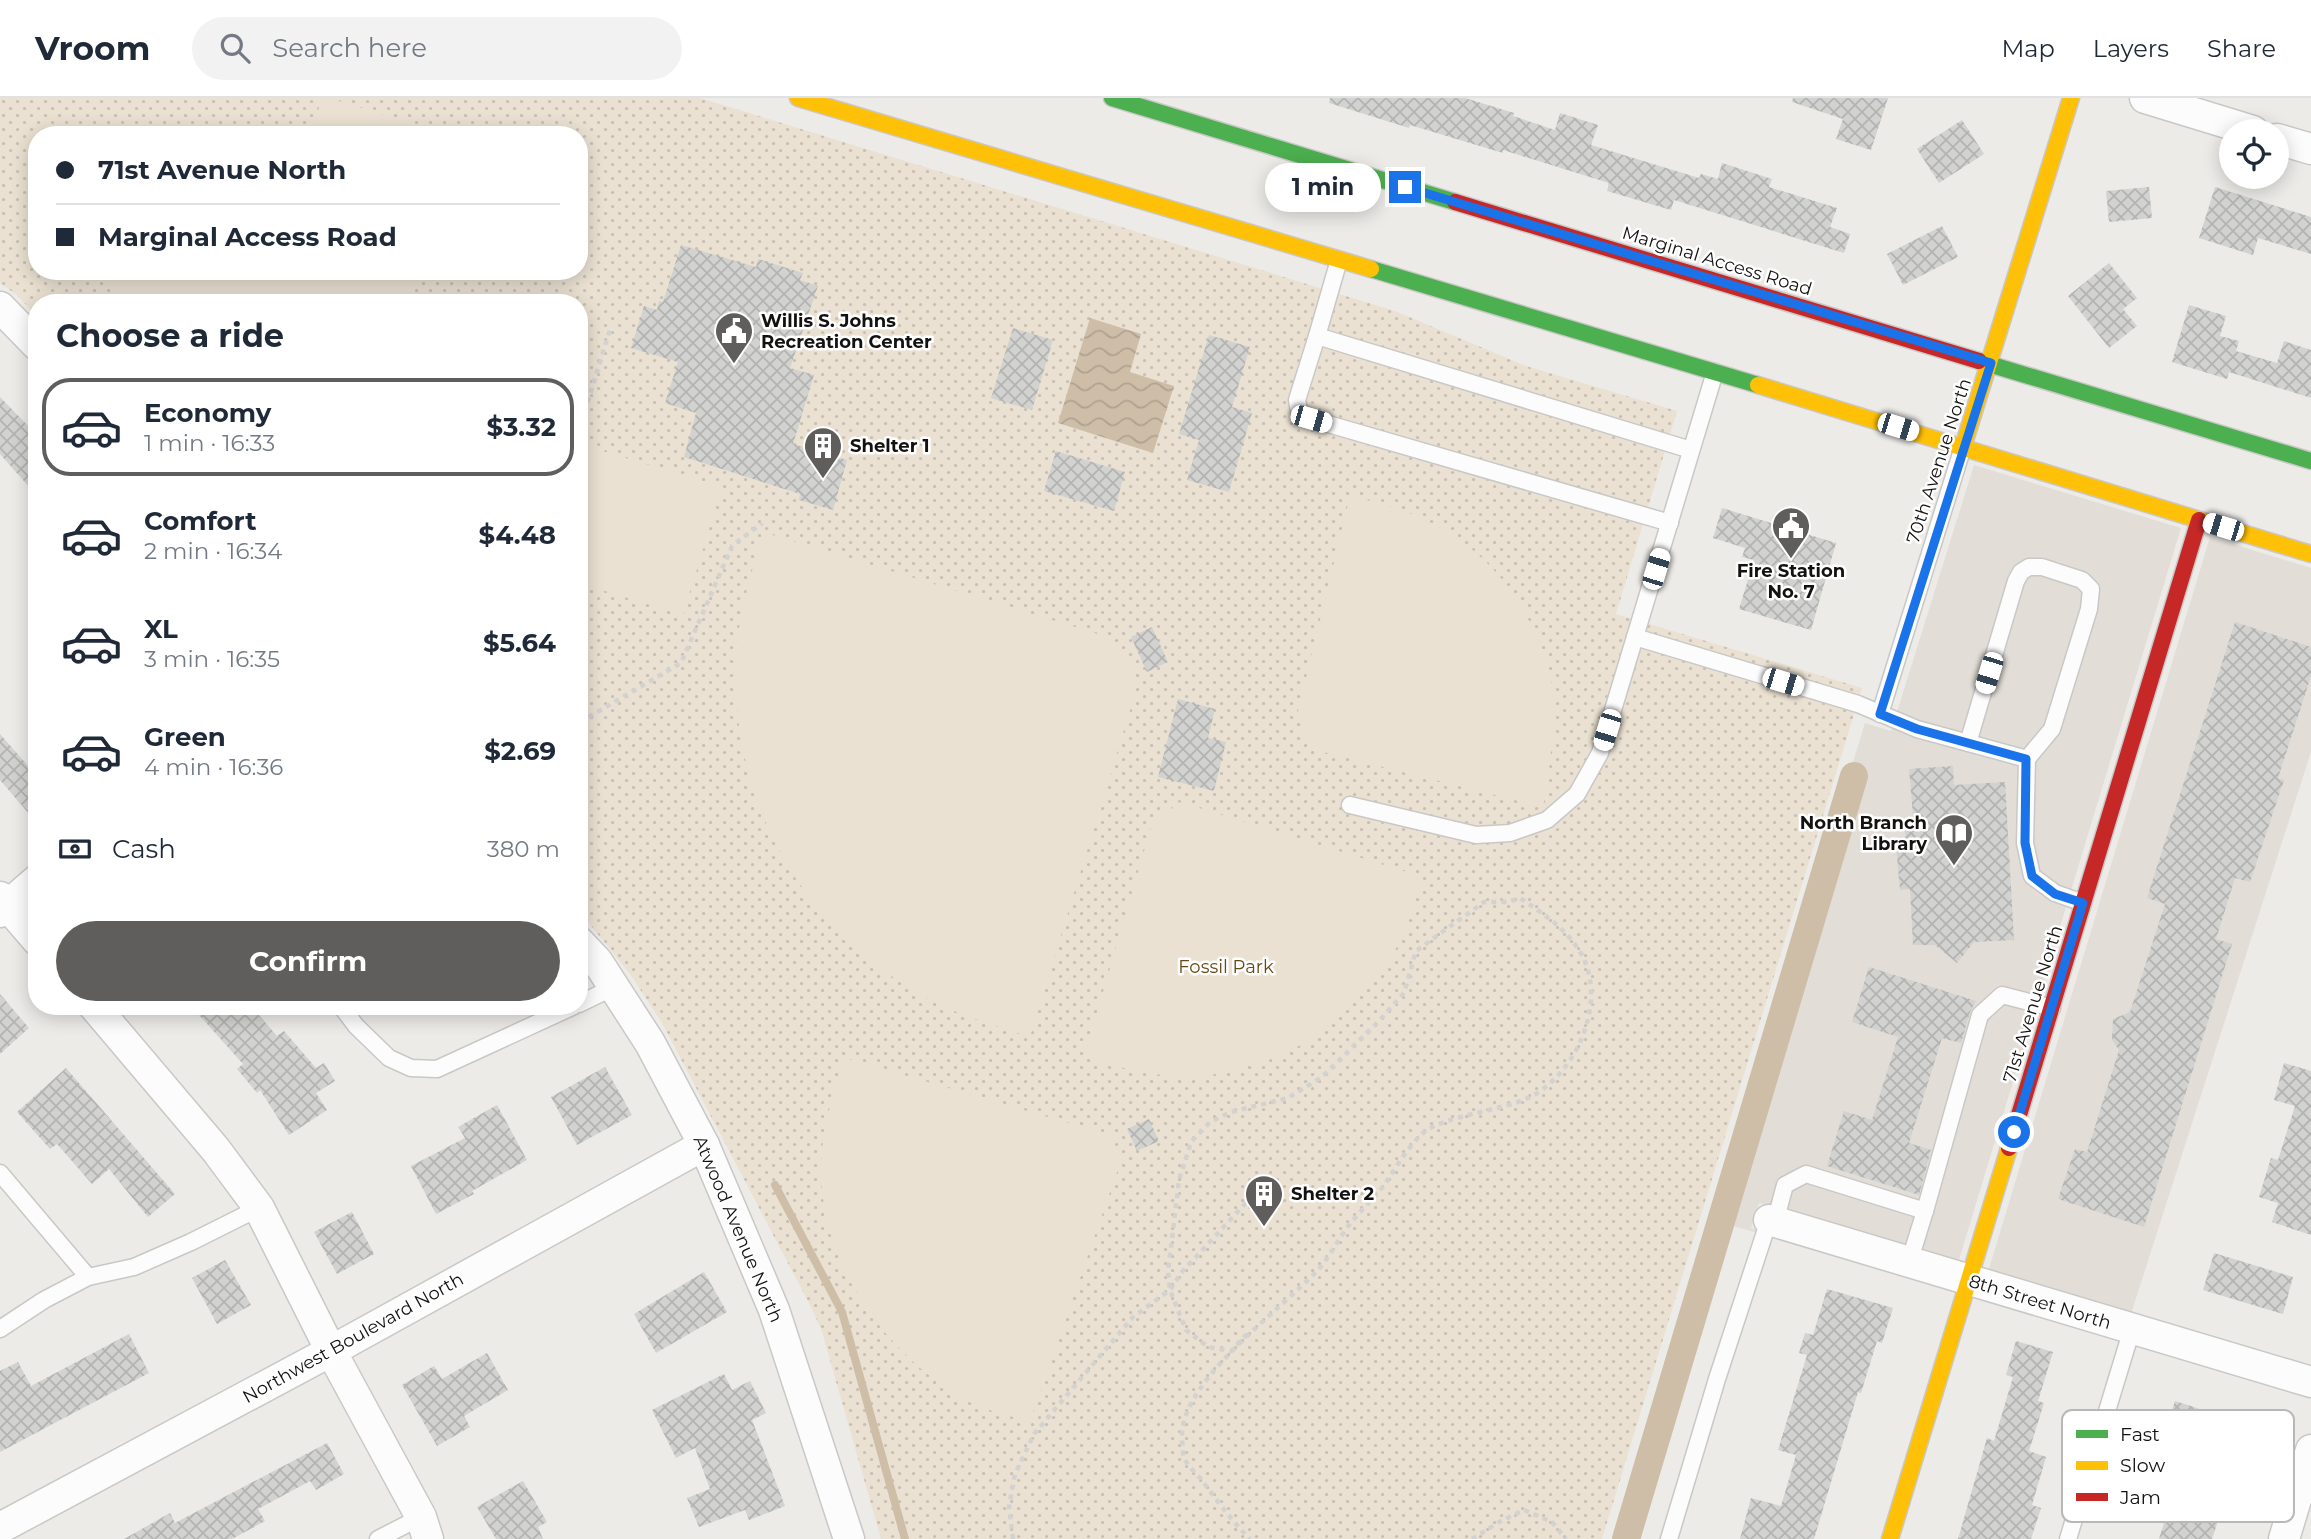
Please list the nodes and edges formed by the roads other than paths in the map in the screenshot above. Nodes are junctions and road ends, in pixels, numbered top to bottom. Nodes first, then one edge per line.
1 (798, 98) edge
2 (1112, 98) edge
3 (2071, 98) edge
4 (2145, 98) edge
5 (2219, 121) edge
6 (2289, 143) edge
7 (2311, 149) edge
8 (1339, 260) junction
9 (2, 314) edge
10 (1317, 336) junction
11 (28, 337) edge
12 (1991, 363) junction
13 (1715, 372) junction
14 (1963, 447) junction
15 (1691, 450) junction
16 (2311, 461) edge
17 (2199, 520) junction
18 (1670, 523) junction
19 (2311, 554) edge
20 (1635, 637) junction
21 (1880, 714) junction
22 (1968, 743) junction
23 (2026, 759) junction
24 (1350, 805) dead end
25 (28, 886) edge
26 (2083, 903) junction
27 (2, 904) edge
28 (28, 931) edge
29 (588, 952) edge
30 (614, 987) junction
31 (588, 1000) edge
32 (2052, 1008) junction
33 (101, 1015) edge
34 (348, 1015) edge
35 (555, 1015) edge
36 (704, 1145) junction
37 (0, 1173) edge
38 (259, 1208) junction
39 (1925, 1211) junction
40 (1772, 1221) junction
41 (1909, 1263) junction
42 (88, 1277) junction
43 (1969, 1280) junction
44 (0, 1329) edge
45 (2132, 1329) junction
46 (331, 1351) junction
47 (2311, 1382) edge
48 (2107, 1410) edge
49 (2311, 1450) edge
50 (2294, 1506) edge
51 (2073, 1522) edge
52 (2289, 1522) edge
53 (0, 1528) edge
54 (425, 1528) edge
55 (379, 1539) edge
56 (849, 1539) edge
57 (1669, 1539) edge
58 (1890, 1539) edge
59 (2068, 1539) edge
60 (2284, 1539) edge

1 - 8 street
2 - 12 street, Marginal Access Road
3 - 12 street, 70th Avenue North
4 - 5 street
6 - 7 street
8 - 10 lane
8 - 13 street
9 - 11 street
10 - 15 lane
10 - 18 lane
12 - 14 street, 70th Avenue North
12 - 16 street, Marginal Access Road
13 - 14 street
13 - 15 lane
14 - 17 street
14 - 21 lane, 70th Avenue North
15 - 18 lane
17 - 19 street
17 - 26 street, 71st Avenue North
18 - 20 lane
20 - 21 lane
20 - 24 lane
21 - 22 lane
22 - 23 lane
22 - 23 lane
23 - 26 lane
25 - 27 street
26 - 32 street, 71st Avenue North
27 - 28 street
29 - 30 street, Atwood Avenue North
30 - 31 lane
30 - 36 street, Atwood Avenue North
32 - 39 lane
32 - 43 street, 71st Avenue North
33 - 38 street
34 - 35 lane
36 - 46 street, Northwest Boulevard North
36 - 56 street, Atwood Avenue North
37 - 42 lane
38 - 42 lane
38 - 46 street
39 - 40 lane
39 - 41 lane
40 - 41 street, 8th Street North
40 - 57 lane
41 - 43 street, 8th Street North
42 - 44 lane
43 - 45 street, 8th Street North
43 - 58 street, 71st Avenue North
45 - 47 street, 8th Street North
45 - 48 lane
46 - 53 street, Northwest Boulevard North
46 - 54 street
49 - 50 street
51 - 59 lane
52 - 60 street
54 - 55 lane

